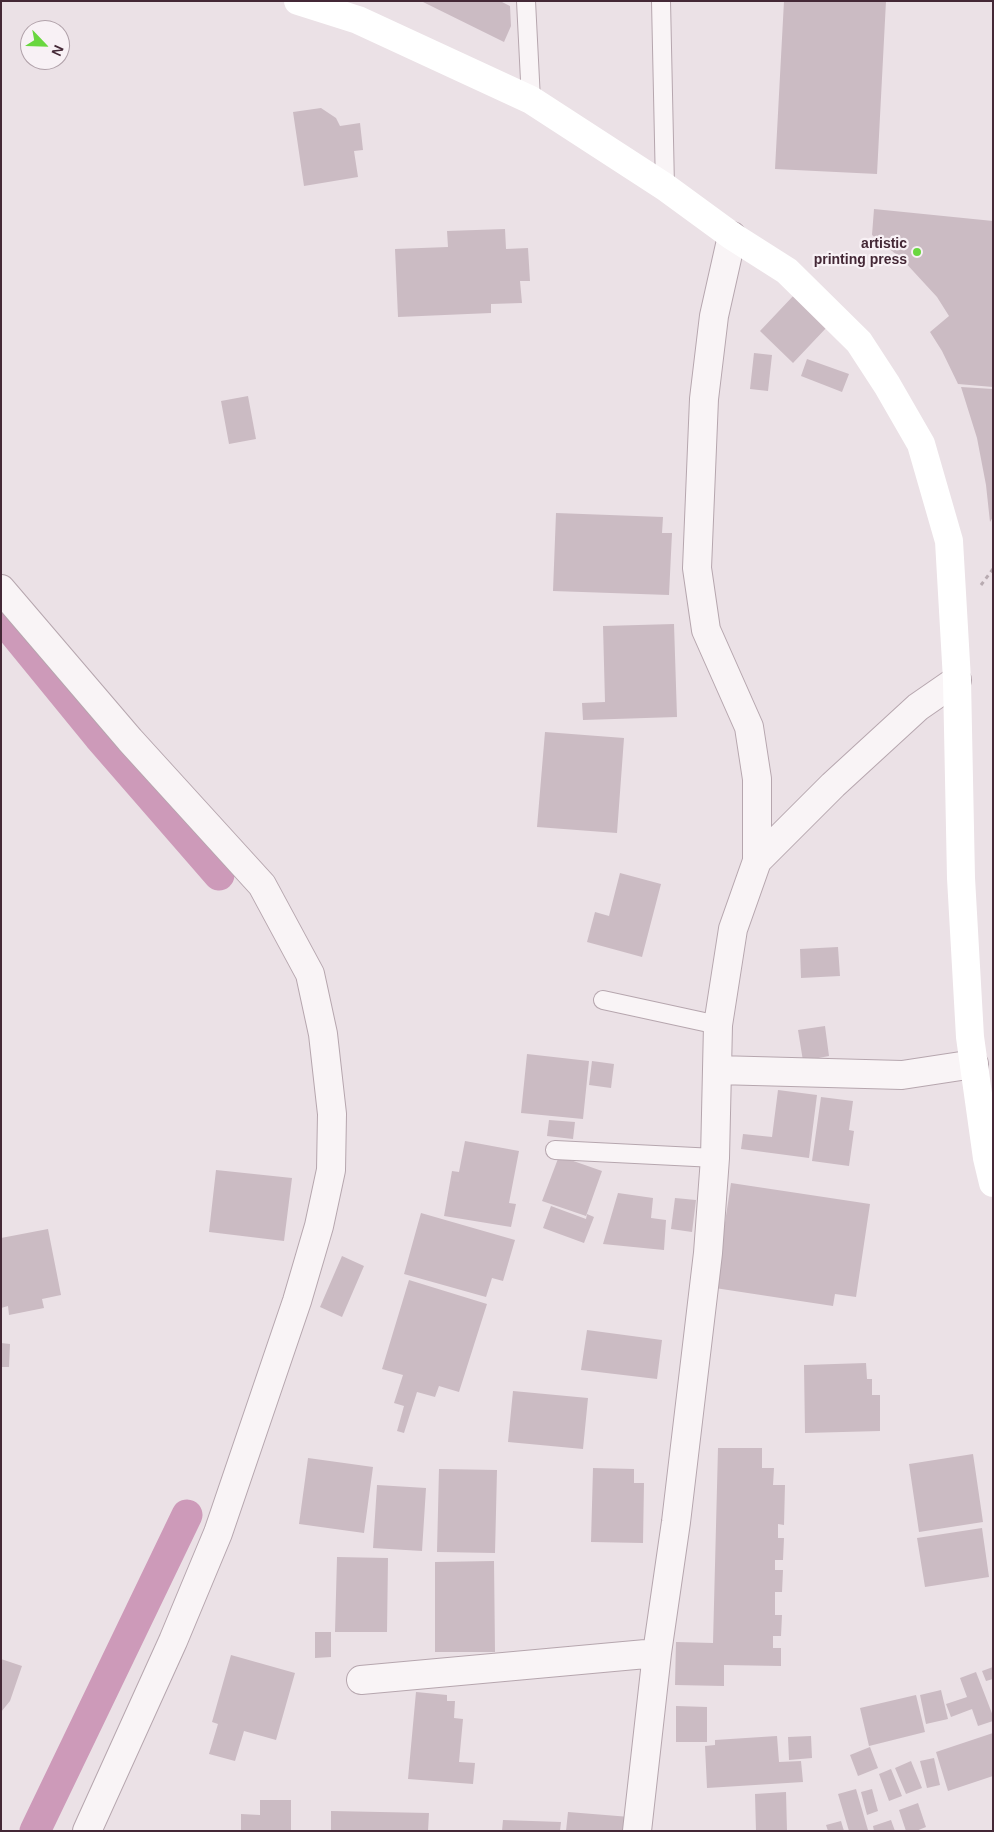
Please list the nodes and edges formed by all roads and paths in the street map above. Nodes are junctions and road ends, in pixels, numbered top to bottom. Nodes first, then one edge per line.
1 (298, 1) edge
2 (526, 1) edge
3 (661, 1) edge
4 (531, 100) junction
5 (665, 187) junction
6 (732, 236) junction
7 (1, 589) edge
8 (958, 680) junction
9 (757, 862) junction
10 (603, 1000) dead end
11 (718, 1024) junction
12 (974, 1064) junction
13 (717, 1070) junction
14 (556, 1150) dead end
15 (715, 1158) junction
16 (993, 1183) edge
17 (658, 1653) junction
18 (361, 1680) dead end
19 (87, 1831) edge
20 (637, 1831) edge

1 - 4 main road
2 - 4 lane
3 - 5 lane
4 - 5 main road
5 - 6 main road
6 - 8 main road
6 - 9 street
7 - 19 street
8 - 9 street
8 - 12 main road
9 - 11 street
10 - 11 lane
11 - 13 street
12 - 13 street
12 - 16 main road
13 - 15 street
14 - 15 lane
15 - 17 street
17 - 18 street
17 - 20 street

